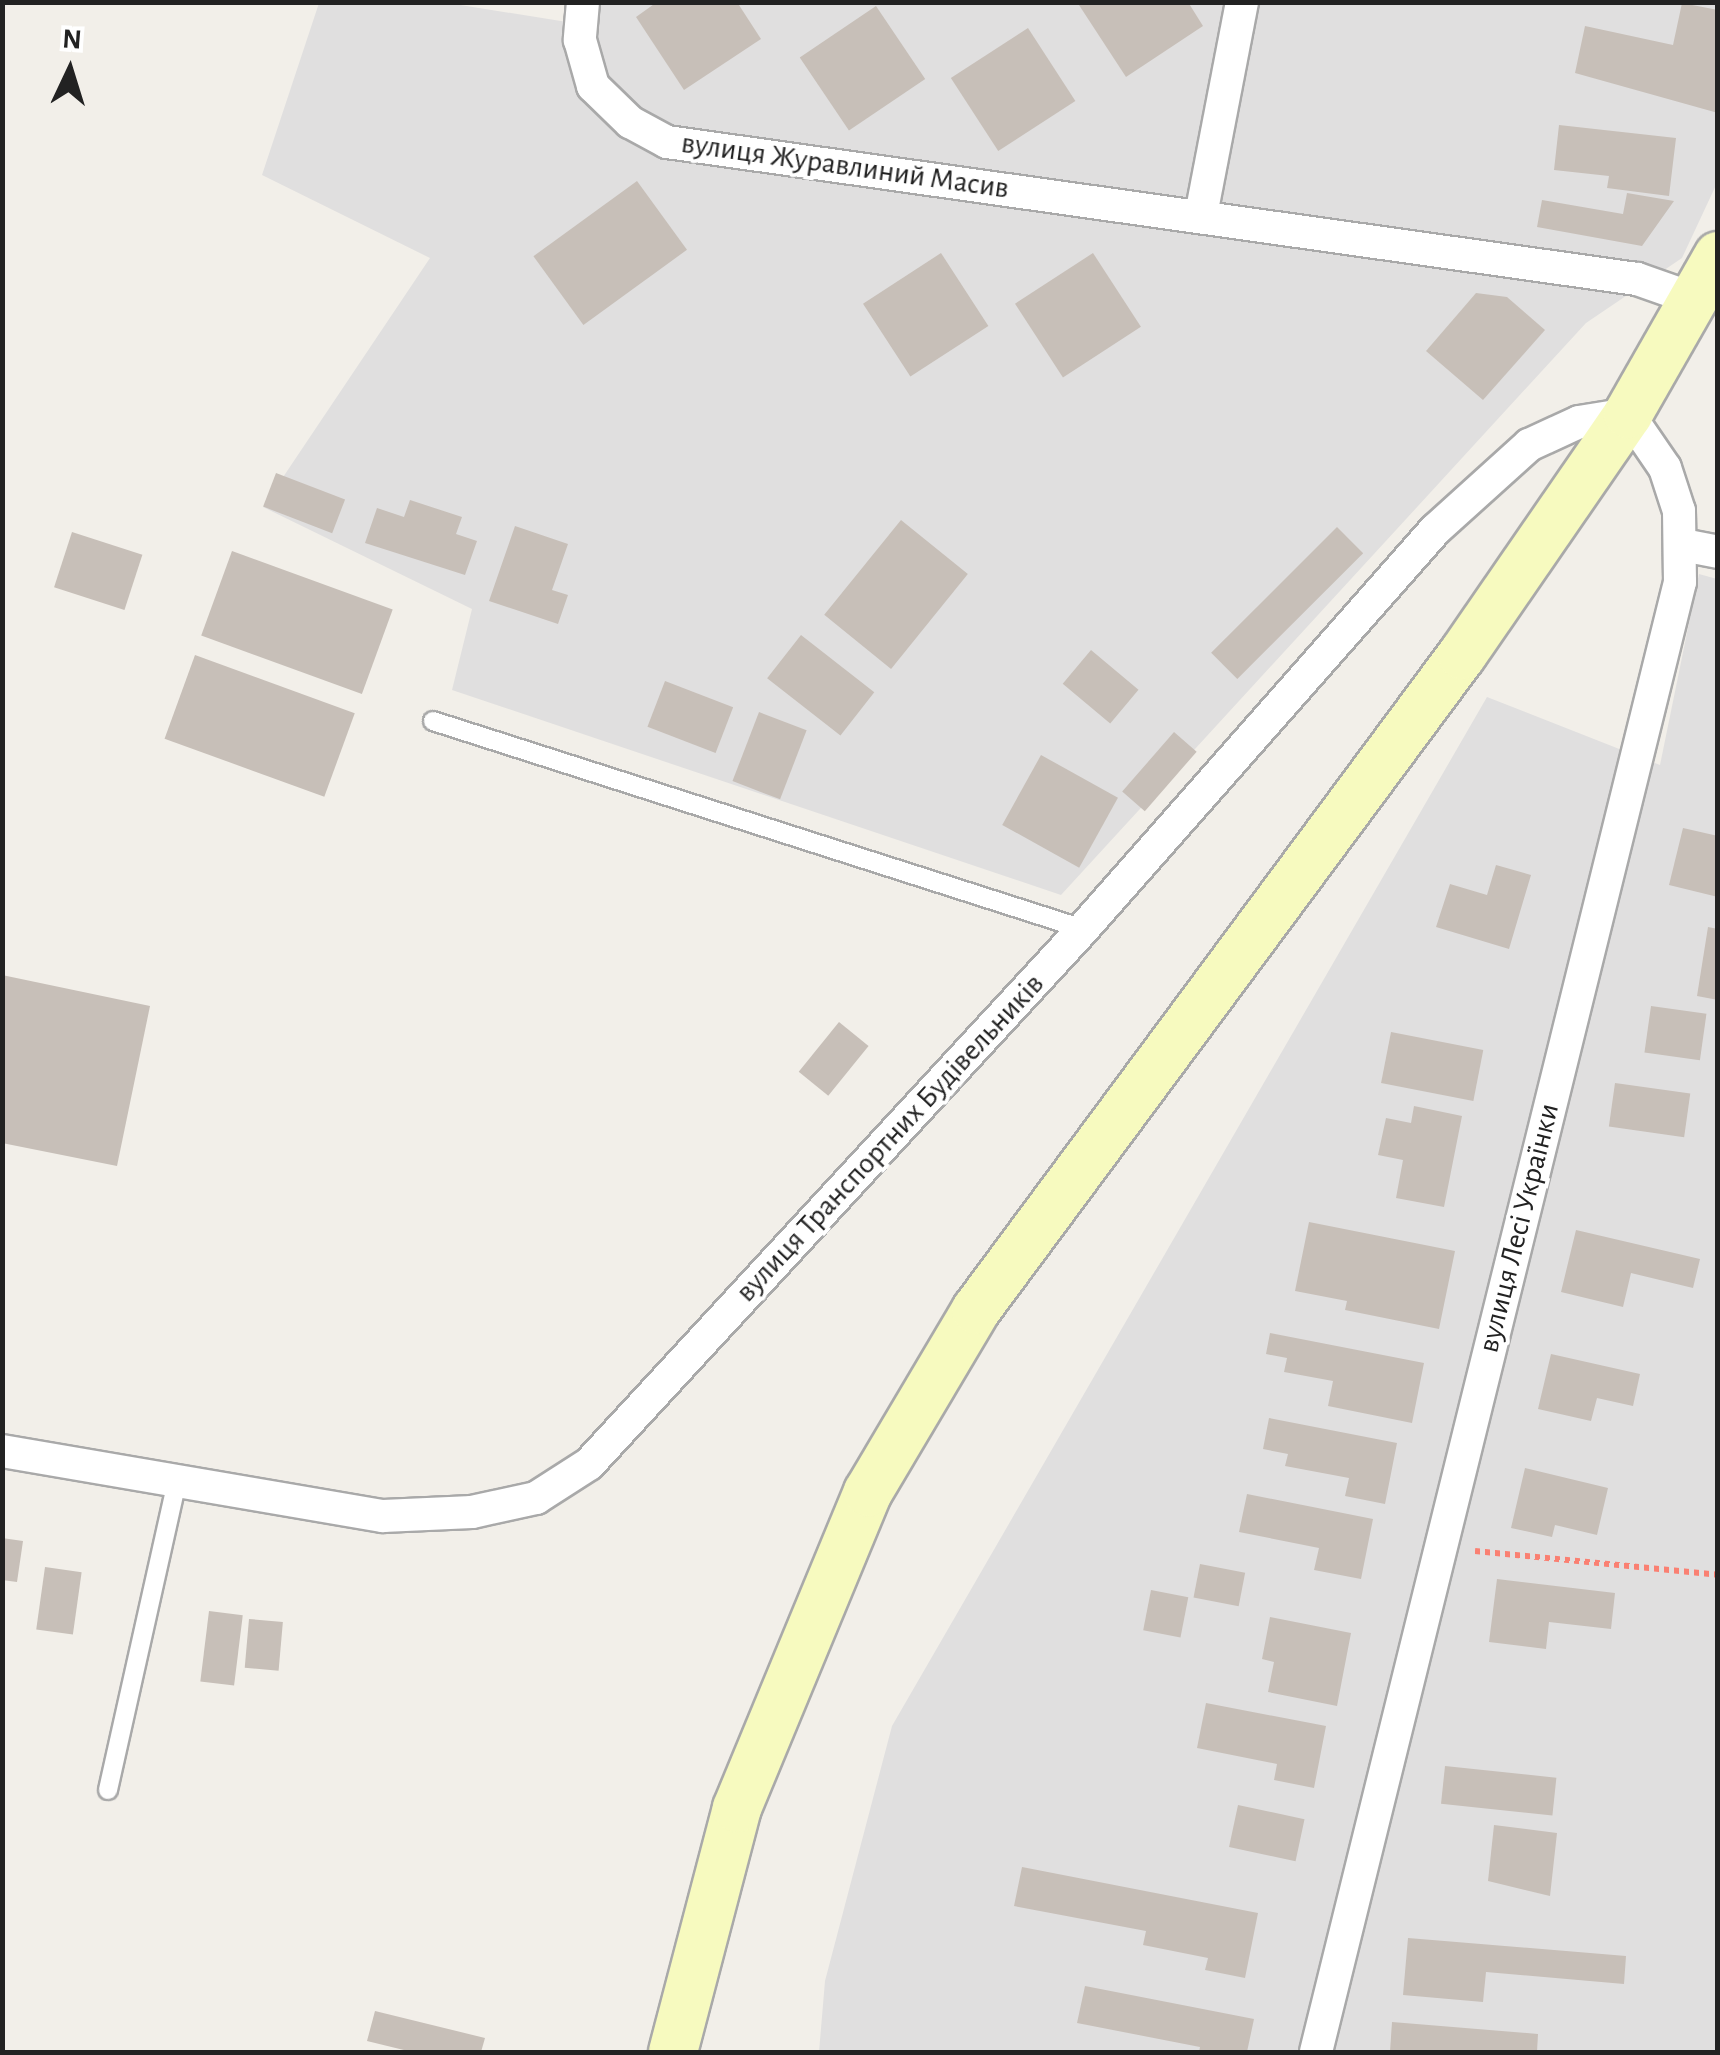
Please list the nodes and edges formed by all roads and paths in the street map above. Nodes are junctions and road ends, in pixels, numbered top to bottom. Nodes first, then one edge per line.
1 (583, 2) edge
2 (1242, 2) edge
3 (1201, 215) junction
4 (1718, 256) edge
5 (1694, 299) junction
6 (1628, 414) junction
7 (1683, 545) junction
8 (1718, 552) edge
9 (433, 721) dead end
10 (1083, 929) junction
11 (2, 1451) edge
12 (176, 1486) junction
13 (1439, 1548) junction
14 (1718, 1575) edge
15 (108, 1790) dead end
16 (674, 2052) edge
17 (1316, 2052) edge

1 - 3 street, вулиця Журавлиний Масив
2 - 3 street
3 - 5 street, вулиця Журавлиний Масив
4 - 5 main road
5 - 6 main road
6 - 7 street, вулиця Лесі Українки
6 - 10 street, вулиця Транспортних Будівельників
6 - 16 main road
7 - 8 street
7 - 13 street, вулиця Лесі Українки
9 - 10 lane
10 - 12 street, вулиця Транспортних Будівельників
11 - 12 street, вулиця Транспортних Будівельників
12 - 15 lane
13 - 14 path
13 - 17 street, вулиця Лесі Українки

